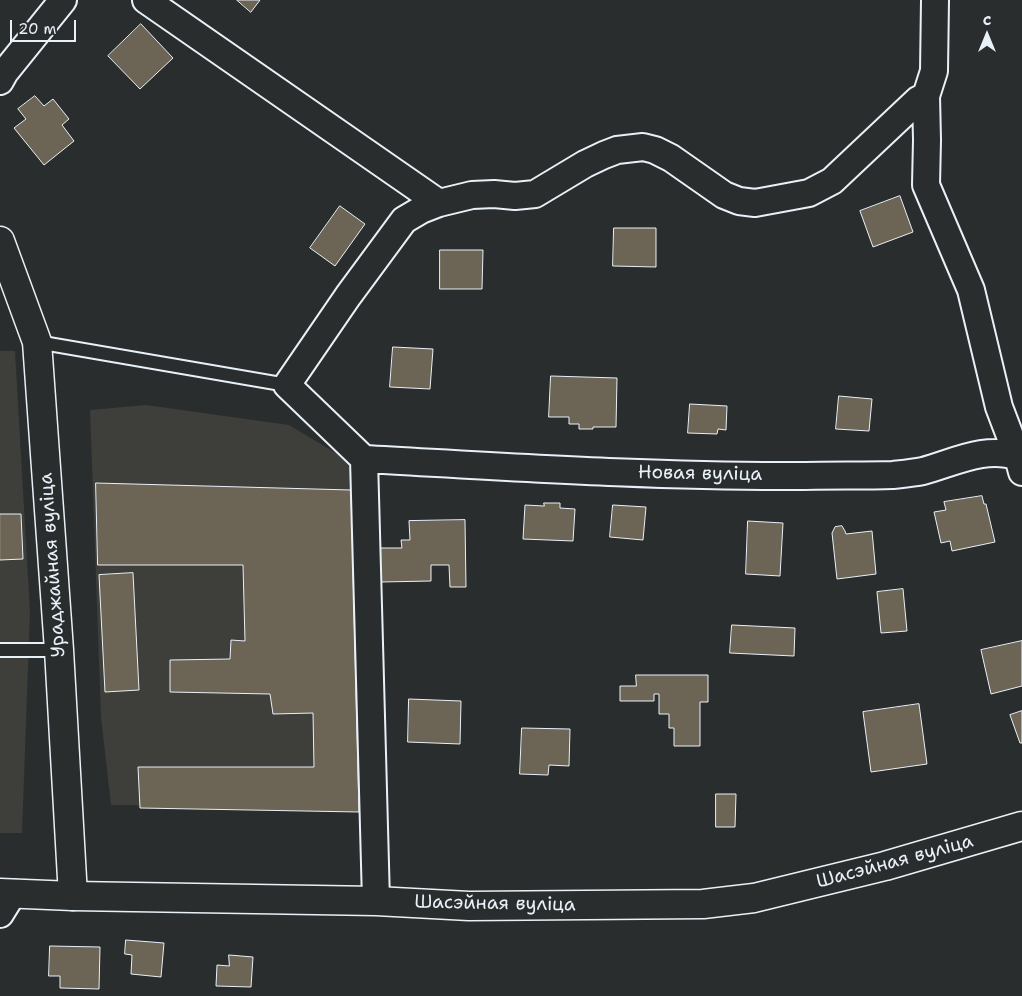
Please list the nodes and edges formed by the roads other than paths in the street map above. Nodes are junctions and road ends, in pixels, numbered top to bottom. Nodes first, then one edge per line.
1 (63, 0) edge
2 (146, 0) edge
3 (935, 0) edge
4 (2, 76) edge
5 (926, 96) junction
6 (439, 203) junction
7 (0, 240) edge
8 (9, 291) edge
9 (38, 342) junction
10 (287, 385) junction
11 (364, 459) junction
12 (1020, 464) edge
13 (0, 650) edge
14 (60, 650) junction
15 (1022, 826) edge
16 (74, 896) junction
17 (4, 900) edge
18 (376, 901) junction

1 - 4 street
2 - 6 street
3 - 5 street
5 - 6 street
5 - 12 street
6 - 10 street
7 - 8 main road, Ураджайная вуліца
8 - 9 main road, Ураджайная вуліца
9 - 10 lane
9 - 14 main road, Ураджайная вуліца
10 - 11 street
11 - 12 street, Новая вуліца
11 - 18 street
13 - 14 lane
14 - 16 main road, Ураджайная вуліца
15 - 18 main road, Шасэйная вуліца
16 - 17 main road, Шасэйная вуліца
16 - 18 main road, Шасэйная вуліца

